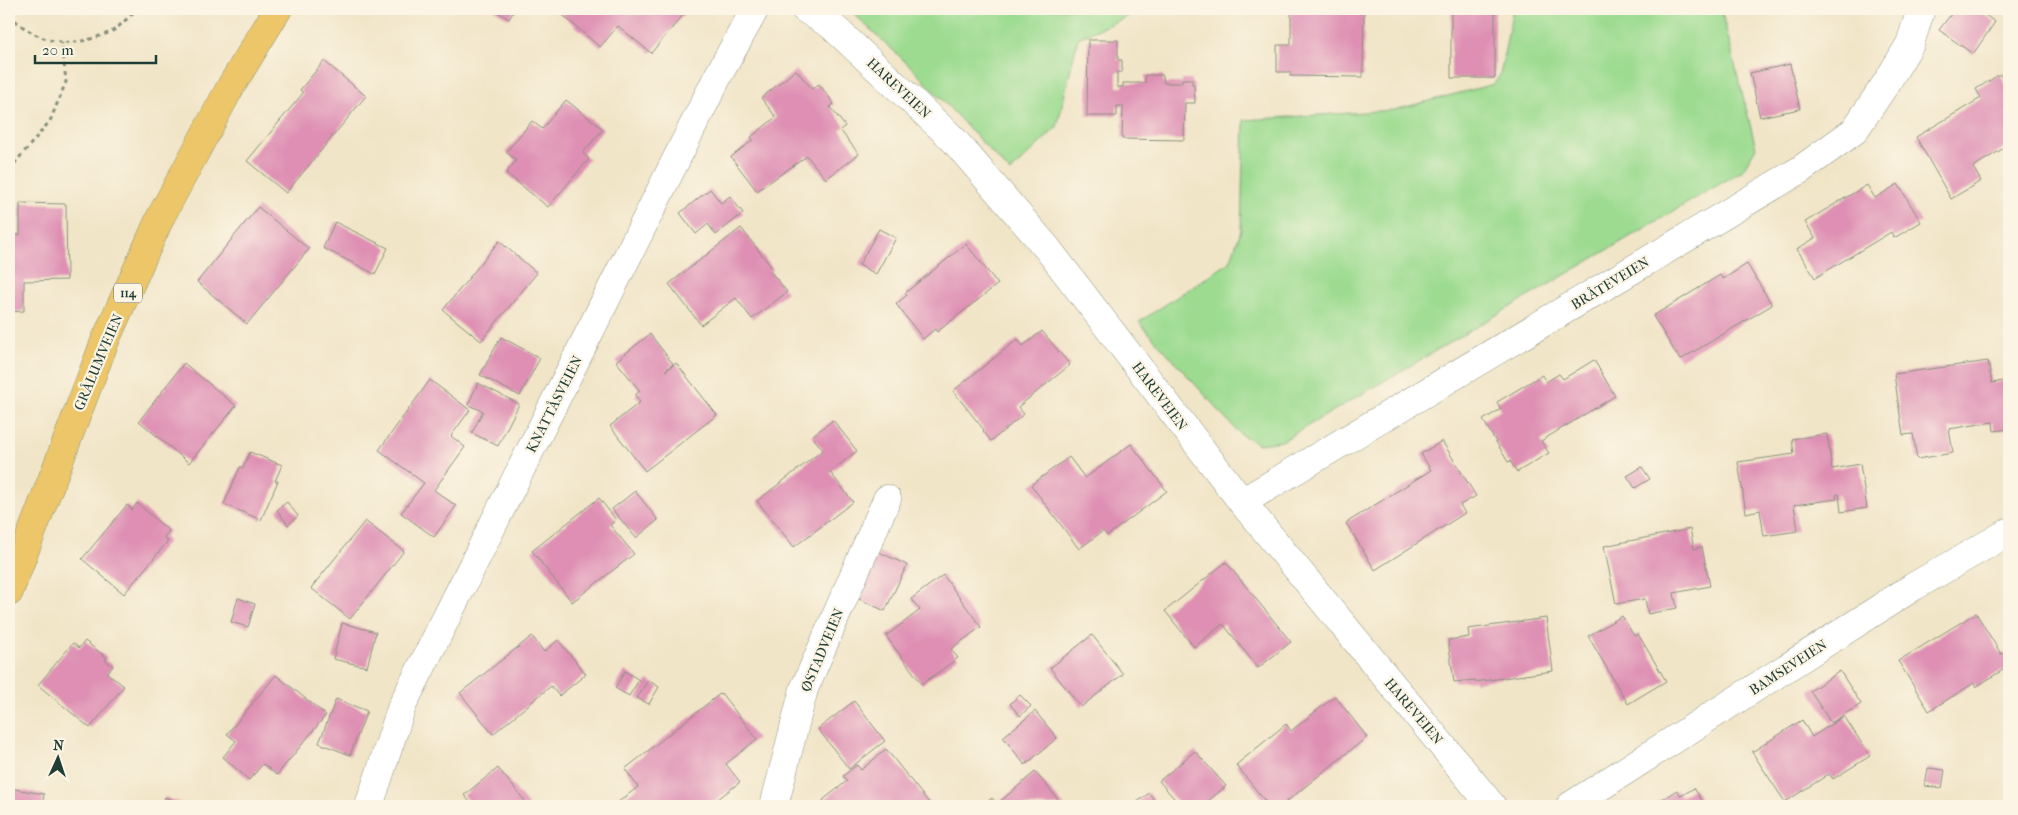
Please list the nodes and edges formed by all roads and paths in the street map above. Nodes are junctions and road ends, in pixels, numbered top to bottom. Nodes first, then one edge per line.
1 (137, 9) edge
2 (278, 9) edge
3 (755, 9) edge
4 (805, 9) edge
5 (1922, 9) edge
6 (9, 15) edge
7 (62, 43) junction
8 (9, 170) edge
9 (887, 499) dead end
10 (1242, 502) junction
11 (2009, 532) edge
12 (9, 592) edge
13 (369, 806) edge
14 (774, 806) edge
15 (1492, 806) edge
16 (1570, 806) edge

1 - 7 path
2 - 12 main road, GRÅLUMVEIEN / 114
3 - 13 street, KNATTÅSVEIEN
4 - 10 street, HAREVEIEN
5 - 10 street, BRÅTEVEIEN
6 - 7 path
7 - 8 path
9 - 14 street, ØSTADVEIEN
10 - 15 street, HAREVEIEN
11 - 16 street, BAMSEVEIEN

